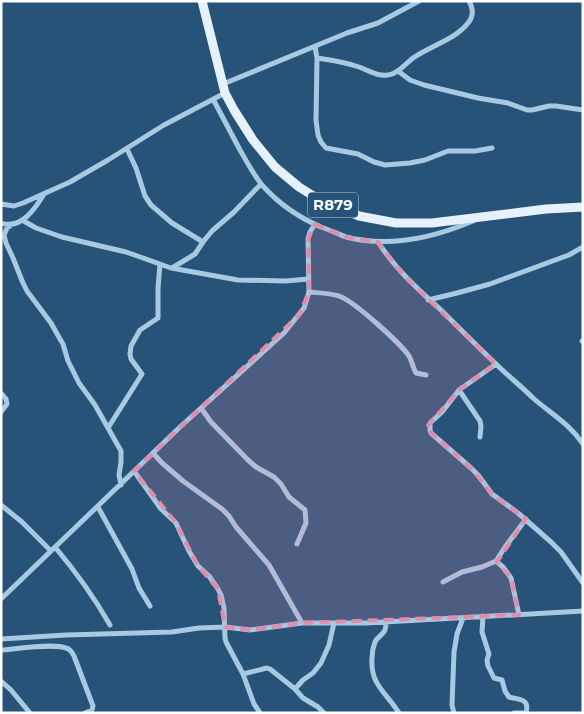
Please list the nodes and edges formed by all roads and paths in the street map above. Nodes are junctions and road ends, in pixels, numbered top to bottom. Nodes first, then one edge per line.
1 (202, 1) edge
2 (419, 1) edge
3 (469, 1) edge
4 (315, 47) junction
5 (317, 58) junction
6 (398, 71) junction
7 (224, 88) junction
8 (213, 99) junction
9 (583, 110) edge
10 (492, 148) dead end
11 (127, 149) junction
12 (261, 184) junction
13 (44, 194) junction
14 (1, 204) edge
15 (583, 207) edge
16 (480, 218) junction
17 (22, 220) junction
18 (1, 223) edge
19 (315, 224) junction
20 (10, 226) junction
21 (3, 233) edge
22 (203, 242) junction
23 (378, 242) junction
24 (583, 247) edge
25 (160, 264) junction
26 (171, 268) junction
27 (308, 279) junction
28 (308, 292) junction
29 (428, 300) junction
30 (496, 364) junction
31 (426, 375) dead end
32 (459, 390) junction
33 (1, 393) edge
34 (201, 408) junction
35 (1, 412) edge
36 (108, 428) junction
37 (480, 437) dead end
38 (583, 444) edge
39 (153, 453) junction
40 (134, 471) junction
41 (121, 485) junction
42 (1, 505) edge
43 (98, 507) junction
44 (526, 519) junction
45 (297, 544) dead end
46 (53, 549) junction
47 (496, 561) junction
48 (443, 582) dead end
49 (583, 583) edge
50 (1, 599) edge
51 (150, 606) dead end
52 (583, 611) edge
53 (519, 615) junction
54 (483, 616) junction
55 (463, 618) junction
56 (386, 622) junction
57 (302, 623) junction
58 (334, 623) junction
59 (110, 625) dead end
60 (225, 627) junction
61 (1, 639) edge
62 (1, 650) edge
63 (243, 674) junction
64 (1, 681) edge
65 (295, 689) junction
66 (93, 711) edge
67 (30, 713) edge
68 (85, 713) edge
69 (260, 713) edge
70 (324, 713) edge
71 (399, 713) edge
72 (454, 713) edge
73 (514, 713) edge
74 (525, 713) edge

1 - 7 main road, R879
2 - 4 street
3 - 6 street
4 - 5 street
4 - 7 street
5 - 6 street
5 - 10 street
6 - 9 street
7 - 8 street
7 - 16 main road, R879
8 - 11 street
8 - 12 street
11 - 13 street
11 - 22 street
12 - 19 street
12 - 22 street
13 - 14 street
13 - 17 street
15 - 16 main road, R879
16 - 23 street
17 - 20 street
17 - 25 street
18 - 20 street
19 - 23 street
19 - 27 street
20 - 21 street
21 - 36 street
22 - 26 street
23 - 29 street
24 - 29 street
25 - 26 street
25 - 36 street
26 - 27 street
27 - 28 street
28 - 31 street
28 - 34 street
29 - 30 street
30 - 32 street
30 - 38 street
32 - 37 street
32 - 44 street
33 - 35 street
34 - 39 street
34 - 45 street
36 - 41 street
39 - 40 street
39 - 57 street
40 - 41 street
40 - 60 street
41 - 43 street
42 - 46 street
43 - 46 street
43 - 51 street
44 - 47 street
44 - 49 street
46 - 50 street
46 - 59 street
47 - 48 street
47 - 53 street
52 - 53 street
53 - 54 street
54 - 55 street
54 - 74 street
55 - 56 street
55 - 72 street
56 - 58 street
56 - 71 street
57 - 58 street
57 - 60 street
58 - 65 street
60 - 61 street
60 - 63 street
62 - 66 street
63 - 65 street
63 - 69 street
64 - 67 street
65 - 70 street
66 - 68 street
73 - 74 street

